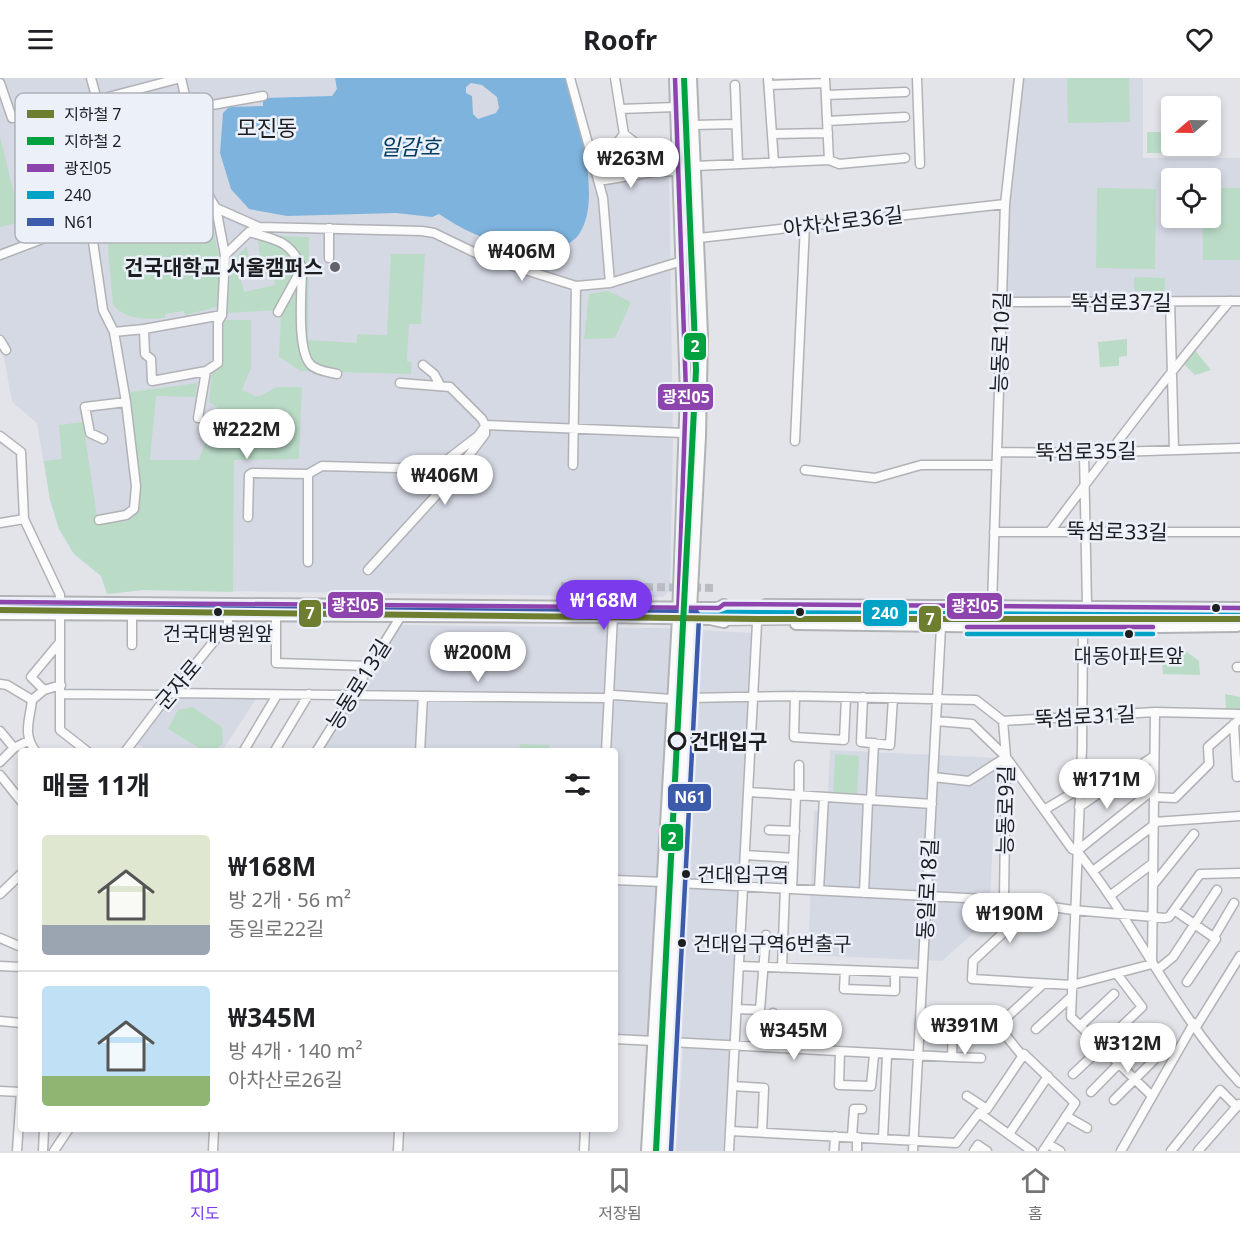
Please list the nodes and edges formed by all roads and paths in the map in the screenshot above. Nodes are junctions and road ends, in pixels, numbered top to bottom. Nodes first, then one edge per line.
1 (91, 78) edge
2 (570, 78) edge
3 (615, 78) edge
4 (675, 78) edge
5 (690, 78) edge
6 (917, 78) edge
7 (1019, 78) edge
8 (825, 80) edge
9 (768, 82) edge
10 (0, 83) edge
11 (735, 85) dead end
12 (905, 92) dead end
13 (95, 93) edge
14 (124, 93) edge
15 (185, 93) edge
16 (826, 95) junction
17 (262, 96) dead end
18 (213, 105) edge
19 (676, 107) junction
20 (620, 109) junction
21 (905, 117) dead end
22 (15, 118) edge
23 (827, 121) junction
24 (736, 124) junction
25 (693, 125) junction
26 (828, 133) junction
27 (624, 134) junction
28 (772, 134) junction
29 (905, 158) dead end
30 (829, 160) junction
31 (774, 163) junction
32 (738, 164) junction
33 (920, 164) dead end
34 (695, 166) junction
35 (599, 167) dead end
36 (678, 171) junction
37 (653, 172) junction
38 (605, 180) dead end
39 (213, 203) edge
40 (1005, 204) junction
41 (213, 207) edge
42 (216, 208) junction
43 (805, 225) junction
44 (259, 227) junction
45 (329, 228) junction
46 (249, 232) junction
47 (699, 238) junction
48 (681, 240) junction
49 (31, 243) edge
50 (93, 243) edge
51 (331, 252) dead end
52 (0, 255) edge
53 (225, 255) junction
54 (682, 261) junction
55 (302, 268) junction
56 (610, 283) junction
57 (576, 286) junction
58 (1002, 302) junction
59 (1170, 302) junction
60 (1230, 302) junction
61 (1240, 302) edge
62 (278, 312) dead end
63 (217, 318) junction
64 (144, 329) junction
65 (114, 332) junction
66 (0, 340) edge
67 (6, 350) dead end
68 (423, 366) dead end
69 (1172, 369) junction
70 (206, 370) junction
71 (337, 374) dead end
72 (400, 382) dead end
73 (440, 385) junction
74 (126, 402) junction
75 (198, 418) dead end
76 (485, 425) junction
77 (572, 428) junction
78 (684, 433) junction
79 (0, 436) edge
80 (103, 439) dead end
81 (795, 441) dead end
82 (1240, 448) edge
83 (1174, 449) junction
84 (1113, 451) junction
85 (997, 452) junction
86 (1084, 453) junction
87 (573, 465) dead end
88 (996, 465) junction
89 (805, 470) dead end
90 (308, 474) junction
91 (1085, 484) junction
92 (248, 516) dead end
93 (24, 519) junction
94 (99, 520) dead end
95 (0, 523) edge
96 (1050, 530) junction
97 (1086, 530) junction
98 (994, 532) junction
99 (1240, 532) edge
100 (308, 562) dead end
101 (369, 570) dead end
102 (0, 602) edge
103 (60, 603) junction
104 (678, 606) junction
105 (992, 606) junction
106 (1087, 606) junction
107 (1240, 608) edge
108 (429, 611) junction
109 (692, 613) junction
110 (0, 614) edge
111 (718, 614) junction
112 (60, 615) junction
113 (132, 615) junction
114 (228, 616) junction
115 (276, 616) junction
116 (401, 616) junction
117 (613, 617) junction
118 (678, 618) junction
119 (1240, 618) edge
120 (757, 623) junction
121 (1240, 626) edge
122 (941, 627) junction
123 (1083, 628) junction
124 (676, 637) junction
125 (691, 637) junction
126 (60, 642) junction
127 (132, 645) dead end
128 (683, 647) junction
129 (369, 666) junction
130 (0, 684) edge
131 (61, 689) junction
132 (44, 690) junction
133 (170, 694) junction
134 (309, 694) junction
135 (277, 695) junction
136 (350, 695) junction
137 (423, 696) junction
138 (755, 696) junction
139 (795, 696) junction
140 (609, 697) junction
141 (846, 697) junction
142 (863, 697) junction
143 (688, 698) junction
144 (892, 698) junction
145 (672, 699) junction
146 (938, 699) junction
147 (32, 700) junction
148 (1155, 712) junction
149 (1240, 714) edge
150 (1083, 716) junction
151 (936, 721) junction
152 (1003, 721) junction
153 (1237, 722) edge
154 (0, 731) edge
155 (28, 741) junction
156 (874, 743) junction
157 (14, 748) junction
158 (33, 748) edge
159 (83, 748) edge
160 (128, 748) edge
161 (246, 748) edge
162 (276, 748) edge
163 (318, 748) edge
164 (420, 748) edge
165 (606, 748) edge
166 (1154, 756) junction
167 (1006, 757) junction
168 (0, 762) edge
169 (799, 765) dead end
170 (0, 775) edge
171 (933, 777) junction
172 (1237, 777) dead end
173 (1079, 789) junction
174 (749, 792) junction
175 (1154, 793) junction
176 (797, 795) junction
177 (18, 797) edge
178 (824, 797) junction
179 (870, 800) junction
180 (932, 804) junction
181 (1078, 807) junction
182 (1044, 810) junction
183 (1240, 816) edge
184 (1154, 824) junction
185 (769, 830) dead end
186 (795, 831) junction
187 (1194, 834) dead end
188 (1077, 851) junction
189 (672, 855) junction
190 (746, 855) junction
191 (793, 858) junction
192 (1153, 863) junction
193 (1093, 871) junction
194 (1240, 873) edge
195 (18, 877) edge
196 (618, 880) edge
197 (663, 882) junction
198 (678, 883) junction
199 (1153, 885) junction
200 (743, 886) junction
201 (789, 888) junction
202 (819, 890) junction
203 (1217, 890) dead end
204 (864, 892) junction
205 (0, 894) edge
206 (1111, 895) junction
207 (927, 896) junction
208 (1004, 900) junction
209 (1234, 903) dead end
210 (1034, 904) junction
211 (1073, 910) junction
212 (1174, 910) junction
213 (1123, 914) junction
214 (1153, 916) junction
215 (1194, 924) junction
216 (766, 935) dead end
217 (1214, 937) junction
218 (0, 938) edge
219 (18, 946) edge
220 (1240, 956) edge
221 (0, 966) edge
222 (740, 966) junction
223 (18, 967) edge
224 (1155, 967) junction
225 (764, 968) junction
226 (782, 968) junction
227 (845, 970) junction
228 (895, 972) junction
229 (922, 973) junction
230 (1117, 974) junction
231 (1187, 982) dead end
232 (1042, 985) junction
233 (1072, 985) junction
234 (1114, 994) dead end
235 (1071, 997) junction
236 (737, 1009) junction
237 (773, 1013) dead end
238 (811, 1020) dead end
239 (0, 1022) edge
240 (18, 1023) edge
241 (1195, 1025) junction
242 (998, 1026) junction
243 (1080, 1026) junction
244 (1036, 1029) dead end
245 (1146, 1037) dead end
246 (618, 1039) edge
247 (654, 1041) junction
248 (670, 1042) junction
249 (735, 1045) junction
250 (1101, 1046) junction
251 (771, 1047) junction
252 (810, 1049) junction
253 (840, 1052) junction
254 (874, 1054) junction
255 (1024, 1054) junction
256 (887, 1055) junction
257 (919, 1056) junction
258 (952, 1057) junction
259 (981, 1058) dead end
260 (1154, 1060) dead end
261 (1119, 1064) junction
262 (1073, 1074) dead end
263 (1048, 1076) junction
264 (1135, 1080) junction
265 (1240, 1083) edge
266 (733, 1086) junction
267 (0, 1090) edge
268 (18, 1092) edge
269 (1091, 1092) dead end
270 (1152, 1095) junction
271 (967, 1096) dead end
272 (1114, 1100) dead end
273 (1238, 1105) edge
274 (862, 1109) dead end
275 (983, 1111) junction
276 (1066, 1116) junction
277 (1087, 1128) dead end
278 (731, 1131) junction
279 (18, 1132) edge
280 (44, 1132) edge
281 (67, 1132) edge
282 (214, 1132) edge
283 (399, 1132) edge
284 (585, 1132) edge
285 (762, 1132) junction
286 (1009, 1134) junction
287 (835, 1136) junction
288 (854, 1137) junction
289 (883, 1138) junction
290 (914, 1141) junction
291 (1046, 1147) edge
292 (1174, 1150) edge
293 (17, 1151) edge
294 (43, 1151) edge
295 (54, 1151) edge
296 (213, 1151) edge
297 (398, 1151) edge
298 (584, 1151) edge
299 (647, 1151) edge
300 (663, 1151) edge
301 (729, 1151) edge
302 (834, 1151) edge
303 (857, 1151) edge
304 (914, 1151) edge
305 (974, 1151) edge
306 (987, 1151) edge
307 (1032, 1151) edge
308 (1060, 1151) edge
309 (1121, 1151) edge
310 (1198, 1151) edge

1 - 13 street
2 - 56 street
3 - 20 street
4 - 19 main road
5 - 25 main road
6 - 33 street
7 - 40 street, 능동로10길
8 - 9 street
8 - 16 street
9 - 28 street
10 - 22 street
11 - 24 street
12 - 16 street
14 - 15 street
16 - 23 street
17 - 18 street
19 - 20 street
19 - 36 main road
20 - 27 street
21 - 23 street
23 - 26 street
24 - 25 street
24 - 32 street
25 - 34 main road
26 - 28 street
26 - 30 street
27 - 35 street
27 - 37 street
28 - 31 street
29 - 30 street
30 - 31 street
31 - 32 street
32 - 34 street
34 - 47 main road
36 - 37 street
36 - 48 main road
37 - 38 street
39 - 42 street
40 - 43 street, 아차산로36길
40 - 58 street, 능동로10길
41 - 42 street
42 - 44 street
42 - 53 street
43 - 47 street, 아차산로36길
43 - 81 street
44 - 45 street
44 - 46 street
45 - 51 street
45 - 57 street
46 - 53 street
46 - 55 street
47 - 48 street, 아차산로36길
47 - 109 main road
48 - 54 main road
49 - 52 street
50 - 65 street
53 - 63 street
54 - 56 street
54 - 78 main road
55 - 62 street
55 - 71 street
56 - 57 street
57 - 77 street
58 - 59 street, 뚝섬로37길
58 - 85 street, 능동로10길
59 - 60 street, 뚝섬로37길
59 - 69 street
60 - 61 street, 뚝섬로37길
60 - 69 street
63 - 64 street
63 - 70 street
64 - 65 street
64 - 70 street
65 - 74 street
66 - 67 street
68 - 73 street
69 - 83 street
69 - 84 street
70 - 75 street
72 - 73 street
73 - 76 street
74 - 80 street
74 - 94 street
76 - 77 street
76 - 90 street
76 - 101 street
77 - 78 street
77 - 87 street
78 - 104 main road
79 - 93 street
82 - 83 street, 뚝섬로35길
83 - 84 street, 뚝섬로35길
84 - 86 street, 뚝섬로35길
84 - 91 street
85 - 86 street, 뚝섬로35길
85 - 88 street, 능동로10길
86 - 91 street
88 - 89 street
88 - 98 street, 능동로10길
90 - 92 street
90 - 100 street
91 - 96 street
91 - 97 street
93 - 95 street
93 - 103 street
96 - 97 street, 뚝섬로33길
96 - 98 street, 뚝섬로33길
97 - 99 street, 뚝섬로33길
97 - 106 street
98 - 105 street, 능동로10길
102 - 103 main road
103 - 108 main road
103 - 112 main road
104 - 108 main road
104 - 109 main road
104 - 118 main road
105 - 106 main road
105 - 111 main road
106 - 107 main road
108 - 116 main road
108 - 117 main road
109 - 111 main road
109 - 118 main road
109 - 125 main road
110 - 112 main road
111 - 119 highway
111 - 120 main road
112 - 113 main road
112 - 126 street
113 - 114 main road
113 - 127 street
114 - 115 main road
114 - 133 street, 군자로
115 - 116 main road
115 - 129 street
116 - 129 street, 능동로13길
117 - 118 main road
117 - 140 street
118 - 124 main road
120 - 122 main road
120 - 138 street
121 - 123 main road
122 - 123 main road
122 - 146 street, 동일로18길
123 - 150 street
124 - 128 main road
124 - 145 main road
125 - 128 main road
125 - 143 main road
126 - 131 street
126 - 132 street
128 - 189 main road
129 - 136 street, 능동로13길
130 - 147 street
131 - 132 street
131 - 133 street
131 - 159 street
132 - 147 street
133 - 135 street
133 - 160 street, 군자로
134 - 135 street
134 - 136 street
134 - 162 street
135 - 161 street
136 - 137 street
136 - 163 street, 능동로13길
137 - 140 street
137 - 164 street
138 - 139 street, 뚝섬로31길
138 - 143 street, 뚝섬로31길
138 - 174 street
139 - 141 street, 뚝섬로31길
139 - 141 street
140 - 145 street
140 - 165 street
141 - 142 street, 뚝섬로31길
142 - 144 street, 뚝섬로31길
142 - 156 street
143 - 189 main road
144 - 146 street, 뚝섬로31길
144 - 156 street
145 - 189 main road
146 - 151 street, 동일로18길
146 - 152 street, 뚝섬로31길
147 - 155 street
148 - 149 street, 뚝섬로31길
148 - 150 street, 뚝섬로31길
148 - 166 street
150 - 152 street, 뚝섬로31길
150 - 173 street
151 - 167 street
151 - 171 street, 동일로18길
152 - 167 street, 능동로9길
153 - 172 street
153 - 175 street
154 - 157 street
155 - 157 street
155 - 158 street
156 - 179 street
157 - 168 street
166 - 175 street
166 - 181 street
167 - 171 street
167 - 182 street
167 - 208 street, 능동로9길
169 - 176 street
170 - 177 street
171 - 180 street, 동일로18길
173 - 181 street
173 - 182 street
174 - 176 street
174 - 190 street
175 - 184 street
175 - 188 street
176 - 178 street
176 - 186 street
178 - 179 street
178 - 202 street
179 - 180 street
179 - 204 street
180 - 207 street, 동일로18길
181 - 188 street
182 - 188 street
183 - 184 street
184 - 192 street
184 - 193 street
185 - 186 street
186 - 191 street
187 - 199 street
188 - 193 street
188 - 211 street
189 - 197 main road
189 - 198 main road
190 - 191 street
190 - 200 street
191 - 201 street
192 - 199 street
192 - 206 street
193 - 206 street
194 - 212 street
195 - 205 street
196 - 197 street
197 - 247 main road
198 - 200 street
198 - 248 main road
199 - 214 street
200 - 201 street
200 - 222 street
201 - 202 street
201 - 226 street
202 - 204 street
203 - 215 street
204 - 207 street
206 - 213 street
207 - 208 street
207 - 229 street, 동일로18길
208 - 210 street
209 - 217 street
210 - 211 street
210 - 232 street
211 - 213 street
211 - 233 street
212 - 214 street
212 - 215 street
213 - 214 street
213 - 224 street
214 - 224 street
215 - 217 street
215 - 224 street
216 - 225 street
217 - 231 street
218 - 219 street
220 - 241 street
221 - 223 street
222 - 225 street
222 - 236 street
224 - 230 street
224 - 241 street
225 - 226 street
225 - 236 street
226 - 227 street
227 - 228 street
227 - 228 street
228 - 229 street
229 - 257 street, 동일로18길
230 - 233 street
230 - 250 street
232 - 233 street
232 - 242 street
233 - 235 street
234 - 243 street
235 - 243 street
235 - 244 street
236 - 249 street
237 - 251 street
238 - 252 street
239 - 240 street
241 - 265 street
241 - 270 street
242 - 255 street
242 - 258 street
243 - 250 street
245 - 261 street
246 - 247 street
247 - 299 main road
248 - 249 street
248 - 300 main road
249 - 251 street
249 - 266 street
250 - 261 street
250 - 262 street
251 - 252 street
252 - 253 street
253 - 254 street
253 - 254 street
254 - 256 street
255 - 263 street
255 - 275 street
256 - 257 street
256 - 289 street
257 - 258 street
257 - 290 street, 동일로18길
258 - 259 street
260 - 264 street
261 - 264 street
261 - 269 street
263 - 276 street
263 - 286 street
264 - 270 street
264 - 272 street
266 - 278 street
266 - 285 street
267 - 268 street
270 - 309 street
271 - 275 street
273 - 292 street
273 - 310 street
274 - 288 street
275 - 286 street
275 - 290 street
276 - 277 street
276 - 291 street
278 - 285 street
278 - 301 street
279 - 293 street
280 - 294 street
281 - 295 street
282 - 296 street
283 - 297 street
284 - 298 street
285 - 287 street
286 - 307 street
287 - 288 street
287 - 302 street
288 - 289 street
288 - 303 street
289 - 290 street
290 - 304 street, 동일로18길
291 - 308 street
305 - 306 street

